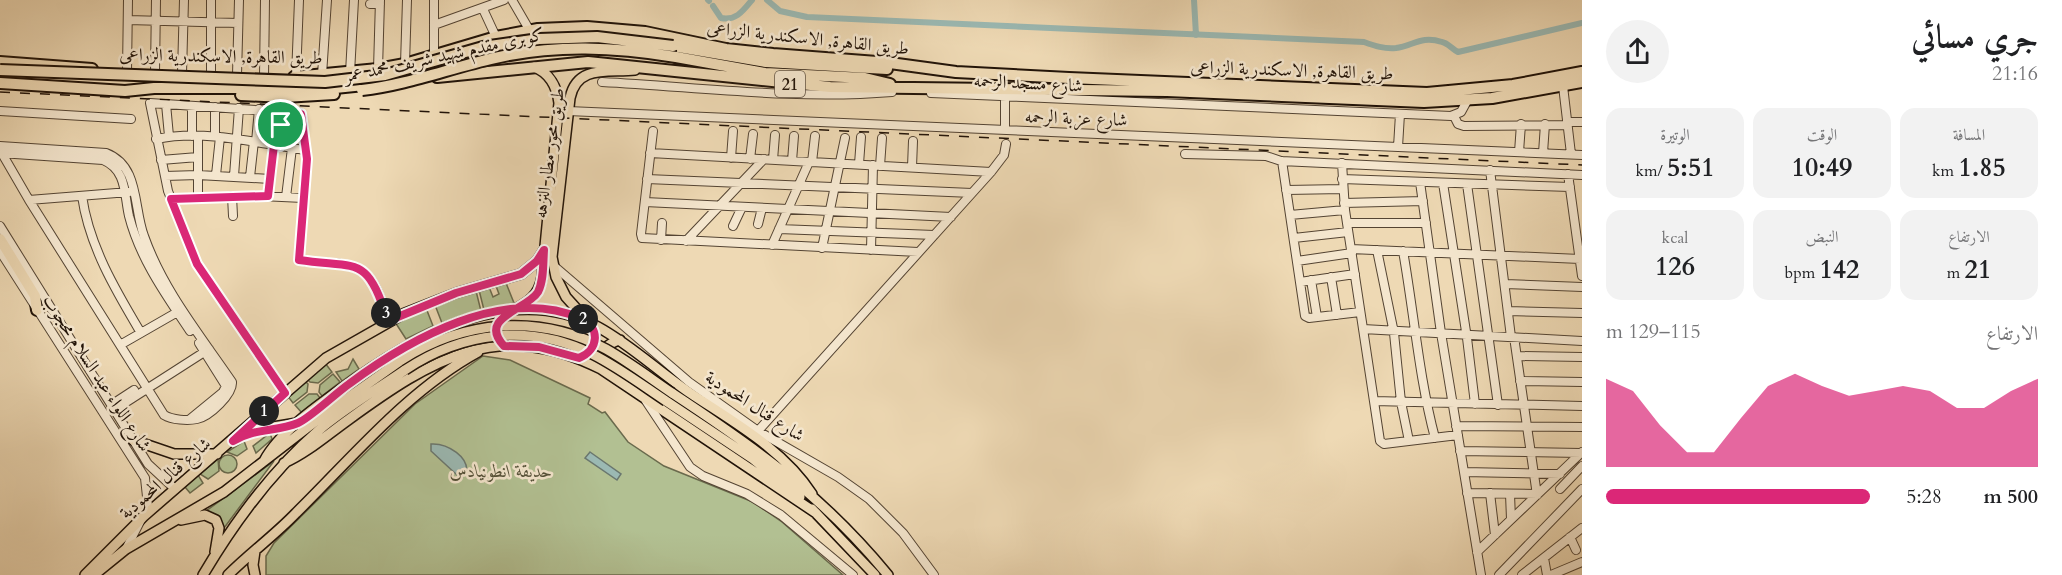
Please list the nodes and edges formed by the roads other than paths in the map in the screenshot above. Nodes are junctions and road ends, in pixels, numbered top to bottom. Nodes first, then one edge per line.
1 (129, 0) edge
2 (156, 0) edge
3 (184, 0) edge
4 (211, 0) edge
5 (239, 0) edge
6 (265, 0) edge
7 (300, 0) edge
8 (327, 0) edge
9 (354, 0) edge
10 (407, 0) edge
11 (435, 0) edge
12 (512, 0) edge
13 (501, 1) edge
14 (380, 2) edge
15 (370, 3) dead end
16 (483, 9) junction
17 (128, 20) junction
18 (155, 21) junction
19 (183, 22) junction
20 (211, 22) junction
21 (238, 23) junction
22 (434, 25) junction
23 (530, 31) junction
24 (645, 32) junction
25 (496, 37) junction
26 (485, 40) junction
27 (674, 52) junction
28 (434, 55) junction
29 (0, 62) edge
30 (405, 64) junction
31 (529, 66) junction
32 (378, 69) junction
33 (641, 69) junction
34 (926, 69) junction
35 (0, 70) edge
36 (489, 70) junction
37 (127, 71) junction
38 (155, 72) junction
39 (1582, 72) edge
40 (182, 73) junction
41 (350, 73) junction
42 (211, 74) junction
43 (237, 75) junction
44 (322, 75) junction
45 (264, 76) junction
46 (296, 77) junction
47 (602, 82) dead end
48 (1582, 82) edge
49 (0, 83) edge
50 (1563, 86) junction
51 (899, 87) junction
52 (136, 90) junction
53 (1005, 97) junction
54 (1467, 101) junction
55 (166, 104) junction
56 (192, 106) junction
57 (215, 107) junction
58 (239, 108) junction
59 (260, 109) junction
60 (281, 110) junction
61 (0, 111) edge
62 (568, 111) junction
63 (1400, 114) junction
64 (1454, 116) junction
65 (131, 119) dead end
66 (1582, 122) edge
67 (1568, 123) junction
68 (1521, 124) junction
69 (1545, 124) junction
70 (1005, 130) junction
71 (653, 131) dead end
72 (733, 131) dead end
73 (753, 134) dead end
74 (775, 135) dead end
75 (168, 136) junction
76 (195, 136) junction
77 (794, 136) dead end
78 (815, 136) dead end
79 (217, 137) junction
80 (861, 137) dead end
81 (845, 138) dead end
82 (882, 138) dead end
83 (156, 139) junction
84 (238, 139) junction
85 (913, 141) dead end
86 (255, 142) junction
87 (1006, 144) dead end
88 (277, 146) junction
89 (1398, 147) junction
90 (292, 148) junction
91 (305, 150) junction
92 (0, 151) edge
93 (1519, 152) junction
94 (650, 153) junction
95 (1543, 153) junction
96 (1185, 154) dead end
97 (1571, 154) junction
98 (1582, 155) edge
99 (198, 157) junction
100 (731, 158) junction
101 (750, 159) junction
102 (160, 160) junction
103 (768, 160) junction
104 (1282, 160) junction
105 (792, 161) junction
106 (810, 162) junction
107 (840, 164) junction
108 (859, 164) junction
109 (1342, 164) junction
110 (877, 165) junction
111 (912, 167) junction
112 (1490, 170) junction
113 (991, 172) junction
114 (1568, 174) junction
115 (198, 175) junction
116 (216, 175) junction
117 (1582, 175) edge
118 (165, 176) junction
119 (234, 176) junction
120 (250, 177) junction
121 (270, 179) junction
122 (647, 179) junction
123 (1342, 179) junction
124 (1420, 182) junction
125 (742, 183) junction
126 (1443, 183) junction
127 (1467, 184) junction
128 (798, 185) junction
129 (1492, 185) junction
130 (835, 187) junction
131 (873, 189) junction
132 (1343, 189) junction
133 (1286, 190) junction
134 (1570, 190) junction
135 (129, 192) junction
136 (972, 193) junction
137 (1582, 193) edge
138 (82, 196) junction
139 (232, 196) junction
140 (268, 196) junction
141 (198, 197) junction
142 (286, 197) junction
143 (303, 198) junction
144 (171, 199) junction
145 (29, 200) junction
146 (1423, 201) junction
147 (645, 202) junction
148 (720, 206) junction
149 (1345, 206) junction
150 (742, 207) junction
151 (762, 208) junction
152 (788, 209) junction
153 (830, 211) junction
154 (872, 213) junction
155 (1290, 215) junction
156 (1578, 215) edge
157 (233, 216) dead end
158 (951, 217) junction
159 (662, 223) dead end
160 (1426, 223) junction
161 (758, 225) dead end
162 (0, 226) edge
163 (733, 226) dead end
164 (1348, 227) junction
165 (779, 230) junction
166 (825, 231) junction
167 (871, 233) junction
168 (934, 235) junction
169 (1579, 237) edge
170 (1293, 238) junction
171 (0, 239) edge
172 (661, 240) junction
173 (686, 241) junction
174 (772, 245) junction
175 (822, 248) junction
176 (544, 250) junction
177 (871, 250) junction
178 (1377, 250) junction
179 (0, 251) edge
180 (1351, 251) junction
181 (1403, 251) junction
182 (918, 252) junction
183 (1430, 252) junction
184 (1453, 253) junction
185 (1477, 254) junction
186 (1502, 256) junction
187 (1580, 258) edge
188 (1297, 261) junction
189 (554, 266) junction
190 (1355, 274) junction
191 (1582, 276) edge
192 (1331, 277) junction
193 (1311, 280) junction
194 (1300, 282) junction
195 (1505, 284) junction
196 (1582, 287) edge
197 (38, 310) junction
198 (180, 311) junction
199 (510, 311) junction
200 (1508, 311) junction
201 (1360, 312) junction
202 (1582, 313) edge
203 (1337, 315) junction
204 (480, 316) junction
205 (1313, 318) junction
206 (388, 321) junction
207 (589, 322) junction
208 (1364, 329) junction
209 (1393, 330) junction
210 (1417, 332) junction
211 (141, 333) junction
212 (1441, 333) junction
213 (1466, 334) junction
214 (1489, 336) junction
215 (1512, 337) junction
216 (620, 340) junction
217 (1582, 340) edge
218 (120, 345) junction
219 (504, 346) junction
220 (205, 348) junction
221 (485, 348) junction
222 (1517, 356) junction
223 (1582, 357) edge
224 (579, 358) junction
225 (403, 365) junction
226 (601, 369) junction
227 (1520, 381) junction
228 (1582, 382) edge
229 (145, 386) junction
230 (285, 393) junction
231 (639, 393) junction
232 (669, 397) junction
233 (1374, 401) junction
234 (1401, 402) junction
235 (1425, 402) junction
236 (1453, 403) junction
237 (1474, 404) junction
238 (1498, 405) junction
239 (1524, 405) junction
240 (1582, 406) edge
241 (112, 407) junction
242 (299, 423) junction
243 (1527, 427) junction
244 (1582, 427) edge
245 (1457, 430) junction
246 (758, 431) junction
247 (1434, 438) junction
248 (133, 440) junction
249 (233, 441) junction
250 (1409, 441) junction
251 (1460, 451) junction
252 (1531, 452) junction
253 (1582, 452) edge
254 (217, 454) junction
255 (264, 461) junction
256 (284, 463) junction
257 (1582, 466) edge
258 (1464, 472) junction
259 (1534, 473) junction
260 (1560, 474) junction
261 (175, 489) junction
262 (1560, 489) dead end
263 (1582, 489) edge
264 (1467, 493) junction
265 (812, 494) junction
266 (1490, 494) junction
267 (1510, 494) junction
268 (1537, 495) junction
269 (816, 513) junction
270 (144, 516) junction
271 (1512, 519) junction
272 (179, 520) junction
273 (1582, 528) edge
274 (1495, 535) junction
275 (1570, 537) junction
276 (126, 549) junction
277 (1576, 550) dead end
278 (255, 551) junction
279 (1477, 552) junction
280 (214, 558) junction
281 (1544, 558) junction
282 (1582, 562) edge
283 (86, 575) edge
284 (94, 575) edge
285 (203, 575) edge
286 (228, 575) edge
287 (255, 575) edge
288 (854, 575) edge
289 (875, 575) edge
290 (888, 575) edge
291 (934, 575) edge
292 (1481, 575) edge
293 (1499, 575) edge
294 (1522, 575) edge
295 (1546, 575) edge
296 (1551, 575) edge

1 - 17 street
2 - 18 street
3 - 19 street
4 - 20 street
5 - 21 street
6 - 45 street
7 - 46 street
8 - 44 street
9 - 41 street
10 - 30 street
11 - 22 street
12 - 23 street
13 - 16 street
14 - 15 street
14 - 32 street
16 - 22 street
16 - 25 street
17 - 18 street
17 - 37 street
18 - 19 street
18 - 38 street
19 - 20 street
19 - 40 street
20 - 21 street
20 - 42 street
21 - 43 street
22 - 28 street
23 - 24 highway, طريق القاهرة, الاسكندرية الزراعى / 21
23 - 25 highway, طريق القاهرة, الاسكندرية الزراعى / 21
24 - 33 highway
24 - 34 highway, طريق القاهرة, الاسكندرية الزراعى / 21
25 - 26 highway, طريق القاهرة, الاسكندرية الزراعى / 21
26 - 28 highway, طريق القاهرة, الاسكندرية الزراعى / 21
26 - 36 highway
27 - 34 highway, كوبرى مقدم شهيد شريف محمد عمر
27 - 35 highway, كوبرى مقدم شهيد شريف محمد عمر, bridge
27 - 51 highway, كوبرى مقدم شهيد شريف محمد عمر
27 - 52 highway, كوبرى مقدم شهيد شريف محمد عمر, bridge
28 - 30 highway, طريق القاهرة, الاسكندرية الزراعى / 21
29 - 37 highway, طريق القاهرة, الاسكندرية الزراعى / 21
30 - 32 highway, طريق القاهرة, الاسكندرية الزراعى / 21
31 - 33 highway, طريق القاهرة, الاسكندرية الزراعى / 21
31 - 36 highway, طريق القاهرة, الاسكندرية الزراعى / 21
31 - 176 main road, طريق محور مطار النزهه
32 - 41 highway, طريق القاهرة, الاسكندرية الزراعى / 21
33 - 51 highway, طريق القاهرة, الاسكندرية الزراعى / 21
33 - 62 main road, طريق محور مطار النزهه
34 - 39 highway, طريق القاهرة, الاسكندرية الزراعى / 21
36 - 52 highway, طريق القاهرة, الاسكندرية الزراعى / 21
37 - 38 highway, طريق القاهرة, الاسكندرية الزراعى / 21
38 - 40 highway, طريق القاهرة, الاسكندرية الزراعى / 21
40 - 42 highway, طريق القاهرة, الاسكندرية الزراعى / 21
41 - 44 highway, طريق القاهرة, الاسكندرية الزراعى / 21
42 - 43 highway, طريق القاهرة, الاسكندرية الزراعى / 21
43 - 45 highway, طريق القاهرة, الاسكندرية الزراعى / 21
44 - 46 highway, طريق القاهرة, الاسكندرية الزراعى / 21
45 - 46 highway, طريق القاهرة, الاسكندرية الزراعى / 21
47 - 53 street, شارع مسجد الرحمه
48 - 50 highway, طريق القاهرة, الاسكندرية الزراعى / 21
49 - 52 highway, طريق القاهرة, الاسكندرية الزراعى / 21
50 - 54 highway, طريق القاهرة, الاسكندرية الزراعى / 21
50 - 67 street
51 - 54 highway, طريق القاهرة, الاسكندرية الزراعى / 21
53 - 63 street, شارع مسجد الرحمه
53 - 70 street
54 - 64 street
55 - 56 street
55 - 75 street
55 - 83 street
56 - 57 street
56 - 76 street
57 - 58 street
57 - 79 street
58 - 59 street
58 - 84 street
59 - 60 street
59 - 86 street
60 - 88 street
60 - 91 street
61 - 65 street
62 - 70 street, شارع عزبة الرحمه
62 - 189 main road, طريق محور مطار النزهه
63 - 64 street, شارع مسجد الرحمه
63 - 89 street
64 - 68 street, شارع مسجد الرحمه
66 - 67 street, شارع مسجد الرحمه
67 - 69 street, شارع مسجد الرحمه
67 - 97 street
68 - 69 street, شارع مسجد الرحمه
68 - 93 street
69 - 95 street
70 - 89 street, شارع عزبة الرحمه
71 - 94 street
72 - 100 street
73 - 101 street
74 - 103 street
75 - 76 street
75 - 83 street
76 - 79 street
76 - 99 street
77 - 105 street
78 - 106 street
79 - 84 street
79 - 116 street
80 - 108 street
81 - 107 street
82 - 110 street
83 - 102 street
84 - 86 street
84 - 119 street
85 - 111 street
86 - 88 street
86 - 120 street
87 - 113 street
88 - 90 street
88 - 121 street
89 - 93 street, شارع عزبة الرحمه
90 - 91 street
90 - 142 street
91 - 143 street
92 - 135 street
92 - 145 street
93 - 95 street, شارع عزبة الرحمه
94 - 100 street
94 - 122 street
95 - 97 street, شارع عزبة الرحمه
96 - 104 street
97 - 98 street, شارع عزبة الرحمه
99 - 102 street
99 - 115 street
100 - 101 street
101 - 103 street
102 - 118 street
103 - 105 street
103 - 125 street
104 - 109 street
104 - 133 street
105 - 106 street
106 - 107 street
106 - 128 street
107 - 108 street
107 - 130 street
108 - 110 street
109 - 112 street
109 - 123 street
110 - 111 street
110 - 131 street
111 - 113 street
112 - 114 street
112 - 129 street
113 - 136 street
114 - 117 street
114 - 134 street
115 - 116 street
115 - 118 street
115 - 141 street
116 - 119 street
118 - 144 street
119 - 120 street
120 - 121 street
121 - 140 street
122 - 125 street
122 - 147 street
123 - 124 street
123 - 132 street
124 - 126 street
124 - 146 street
125 - 128 street
125 - 148 street
126 - 127 street
126 - 184 street
127 - 129 street
127 - 185 street
128 - 130 street
128 - 152 street
129 - 134 street
129 - 186 street
130 - 131 street
130 - 153 street
131 - 136 street
131 - 154 street
132 - 133 street
132 - 149 street
133 - 155 street
134 - 137 street
134 - 156 street
135 - 138 street
135 - 198 street
136 - 158 street
138 - 145 street
138 - 211 street
139 - 140 street
139 - 141 street
139 - 157 street
140 - 142 street
141 - 144 street
142 - 143 street
143 - 206 street
144 - 230 street
145 - 218 street
146 - 149 street
146 - 160 street
147 - 148 street
147 - 172 street
148 - 150 street
148 - 173 street
149 - 155 street
149 - 164 street
150 - 151 street
150 - 163 street
151 - 152 street
151 - 161 street
152 - 153 street
152 - 165 street
153 - 154 street
153 - 166 street
154 - 158 street
154 - 167 street
155 - 170 street
156 - 169 street
158 - 168 street
159 - 172 street
160 - 164 street
160 - 183 street
162 - 241 street, شارع اللواء عبد السلام محجوب
164 - 170 street
164 - 180 street
165 - 166 street
165 - 174 street
166 - 167 street
166 - 175 street
167 - 168 street
167 - 177 street
168 - 182 street
169 - 187 street
170 - 188 street
171 - 197 highway
172 - 173 street
173 - 174 street
174 - 175 street
175 - 177 street
176 - 199 main road, طريق محور مطار النزهه
176 - 206 main road, شارع قنال المحمودية
177 - 182 street
178 - 180 street
178 - 181 street
178 - 209 street
179 - 197 street, شارع اللواء عبد السلام محجوب
180 - 188 street
180 - 190 street
181 - 183 street
181 - 210 street
182 - 246 street
183 - 184 street
183 - 212 street
184 - 185 street
184 - 213 street
185 - 186 street
185 - 214 street
186 - 187 street
186 - 195 street
187 - 191 street
188 - 194 street
189 - 207 main road, طريق محور مطار النزهه
189 - 246 street, شارع قنال المحمودية
190 - 192 street
190 - 201 street
192 - 193 street
192 - 203 street
193 - 194 street
193 - 205 street
194 - 205 street
195 - 196 street
195 - 200 street
197 - 270 street, شارع اللواء عبد السلام محجوب
198 - 211 street
198 - 220 street
199 - 204 main road
199 - 207 main road
199 - 219 main road
200 - 202 street
200 - 215 street
201 - 203 street
201 - 208 street
203 - 205 street
204 - 221 main road
204 - 242 main road
206 - 230 main road, شارع قنال المحمودية
207 - 216 main road
207 - 224 main road
208 - 209 street
208 - 233 street
209 - 210 street
209 - 234 street
210 - 212 street
210 - 235 street
211 - 218 street
212 - 213 street
212 - 236 street
213 - 214 street
213 - 237 street
214 - 215 street
214 - 238 street
215 - 217 street
215 - 222 street
216 - 226 main road
216 - 265 main road
218 - 229 street
219 - 221 main road
219 - 224 main road
220 - 229 street
220 - 229 street
221 - 256 main road
221 - 278 main road
222 - 223 street
222 - 227 street
224 - 226 main road
225 - 232 main road, bridge
225 - 255 main road
225 - 256 main road
226 - 231 main road
227 - 228 street
227 - 239 street
229 - 241 street
230 - 249 main road, شارع قنال المحمودية
231 - 269 main road
231 - 288 street
232 - 265 main road
232 - 269 main road
233 - 234 street
233 - 250 street
234 - 235 street
234 - 250 street
235 - 236 street
235 - 247 street
236 - 237 street
236 - 245 street
237 - 238 street
238 - 239 street
239 - 240 street
239 - 243 street
241 - 248 street, شارع اللواء عبد السلام محجوب
242 - 249 main road
242 - 255 main road
243 - 244 street
243 - 245 street
243 - 252 street
245 - 247 street
245 - 251 street
246 - 291 street, شارع قنال المحمودية
247 - 250 street
248 - 254 main road
248 - 261 street, شارع اللواء عبد السلام محجوب
249 - 254 main road, شارع قنال المحمودية
251 - 252 street
251 - 258 street
252 - 253 street
252 - 259 street
253 - 260 street
254 - 261 main road, شارع قنال المحمودية
255 - 272 main road, شارع قنال المحمودية
256 - 280 main road
257 - 262 street
258 - 259 street
258 - 264 street
259 - 260 street
259 - 268 street
260 - 268 street
261 - 270 main road, شارع قنال المحمودية
263 - 293 street
264 - 266 street
264 - 279 street
265 - 290 main road
266 - 267 street
266 - 274 street
267 - 268 street
267 - 271 street
268 - 271 street
269 - 289 main road
270 - 276 street, شارع اللواء عبد السلام محجوب
270 - 283 main road, شارع قنال المحمودية
271 - 274 street
272 - 276 main road, شارع قنال المحمودية
272 - 280 main road
273 - 275 street
274 - 279 street
275 - 277 street
275 - 281 street
276 - 284 main road, شارع قنال المحمودية
278 - 286 main road
278 - 287 main road
279 - 292 street
280 - 285 main road
281 - 294 street
281 - 295 street
282 - 296 street

